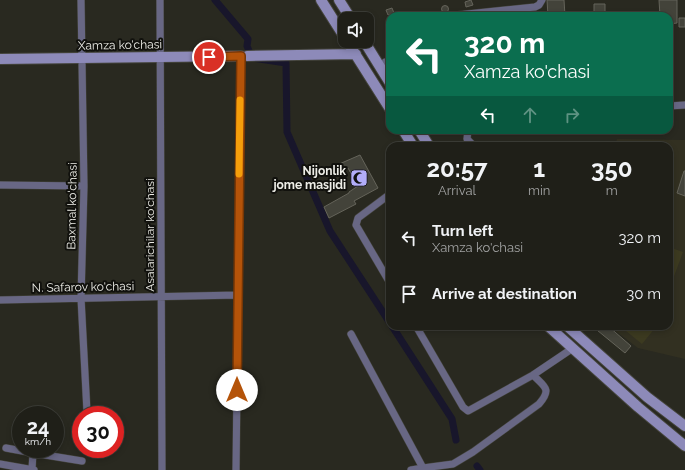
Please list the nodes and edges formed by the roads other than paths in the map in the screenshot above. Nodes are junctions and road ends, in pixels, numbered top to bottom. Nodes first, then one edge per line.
1 (81, 0) edge
2 (160, 0) edge
3 (321, 0) edge
4 (542, 0) edge
5 (342, 1) edge
6 (348, 12) edge
7 (487, 12) edge
8 (338, 27) edge
9 (352, 48) edge
10 (368, 48) edge
11 (356, 54) junction
12 (247, 56) junction
13 (82, 58) junction
14 (161, 58) junction
15 (0, 59) edge
16 (386, 62) edge
17 (382, 71) junction
18 (386, 77) edge
19 (386, 103) edge
20 (685, 105) edge
21 (673, 106) edge
22 (0, 185) edge
23 (84, 186) junction
24 (386, 197) edge
25 (386, 276) edge
26 (238, 295) junction
27 (161, 296) junction
28 (80, 298) junction
29 (0, 300) edge
30 (418, 330) edge
31 (553, 330) edge
32 (572, 330) edge
33 (351, 334) dead end
34 (573, 348) junction
35 (532, 375) junction
36 (87, 406) edge
37 (685, 426) edge
38 (685, 446) edge
39 (6, 448) dead end
40 (12, 449) edge
41 (33, 458) edge
42 (64, 458) edge
43 (82, 461) dead end
44 (0, 464) edge
45 (423, 468) junction
46 (33, 470) edge
47 (162, 470) edge
48 (236, 470) edge
49 (411, 470) edge

1 - 13 street, Baxmal ko'chasi
2 - 14 street, Asalarichilar ko'chasi
3 - 8 main road
4 - 7 street
5 - 6 main road
9 - 11 main road
10 - 17 main road
11 - 12 main road, Xamza ko'chasi
11 - 19 main road
12 - 14 main road, Xamza ko'chasi
12 - 26 street
13 - 14 main road, Xamza ko'chasi
13 - 15 main road, Xamza ko'chasi
13 - 23 street, Baxmal ko'chasi
14 - 27 street, Asalarichilar ko'chasi
16 - 17 street
17 - 18 main road
20 - 21 street
22 - 23 street
23 - 28 street, Baxmal ko'chasi
24 - 25 street
26 - 27 street, N. Safarov ko'chasi
26 - 48 street
27 - 28 street, N. Safarov ko'chasi
27 - 47 street, Asalarichilar ko'chasi
28 - 29 street, N. Safarov ko'chasi
28 - 36 street, Baxmal ko'chasi
30 - 35 street
31 - 34 main road
32 - 37 main road
33 - 45 street
34 - 35 street
34 - 38 main road
35 - 45 street
39 - 40 street
41 - 46 street
42 - 43 street
44 - 46 street
45 - 49 street

